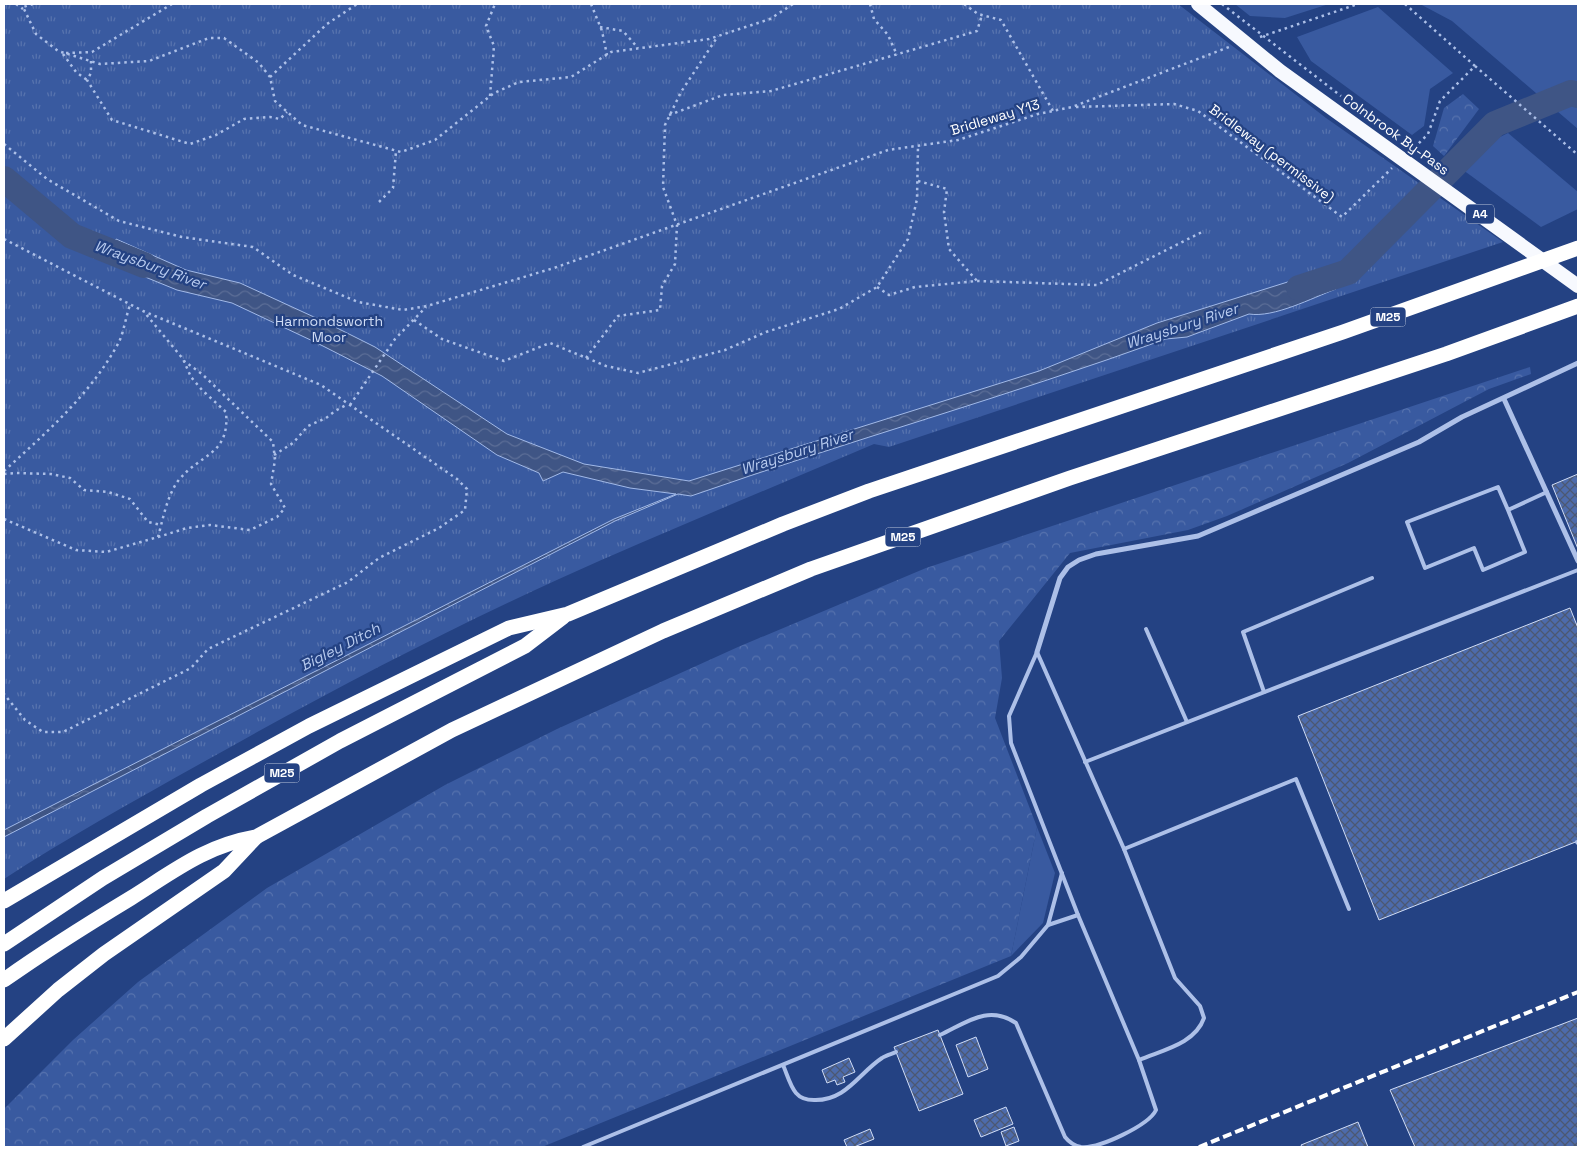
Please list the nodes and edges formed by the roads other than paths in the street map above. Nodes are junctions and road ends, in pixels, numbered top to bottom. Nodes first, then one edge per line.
1 (1198, 4) edge
2 (1578, 248) edge
3 (1578, 286) edge
4 (1578, 306) edge
5 (1578, 363) edge
6 (1504, 399) junction
7 (1547, 492) junction
8 (1508, 510) junction
9 (1578, 560) edge
10 (1578, 570) edge
11 (1372, 578) dead end
12 (568, 614) junction
13 (1146, 629) dead end
14 (1037, 652) junction
15 (1264, 692) junction
16 (1187, 722) junction
17 (1085, 762) junction
18 (256, 836) junction
19 (1124, 849) junction
20 (1062, 873) junction
21 (4, 901) edge
22 (1349, 909) dead end
23 (1078, 915) junction
24 (1048, 924) junction
25 (4, 944) edge
26 (4, 980) edge
27 (940, 1034) dead end
28 (4, 1039) edge
29 (896, 1052) dead end
30 (1139, 1060) junction
31 (783, 1065) junction
32 (583, 1147) edge
33 (1086, 1147) edge

1 - 3 highway, Colnbrook By-Pass / A4
2 - 12 highway, M25
4 - 18 highway, M25
5 - 6 street
6 - 7 street
6 - 14 street
7 - 8 lane
7 - 9 street
8 - 8 lane
10 - 15 lane
11 - 15 lane
12 - 21 highway
12 - 25 highway, M25
13 - 16 lane
14 - 17 lane
14 - 20 lane
15 - 16 lane
16 - 17 lane
17 - 19 lane
18 - 26 highway, M25
18 - 28 highway
19 - 22 lane
19 - 30 lane
20 - 23 lane
20 - 24 lane
23 - 24 lane
23 - 30 lane
24 - 31 lane
27 - 33 lane
29 - 31 lane
30 - 33 lane
31 - 32 lane

